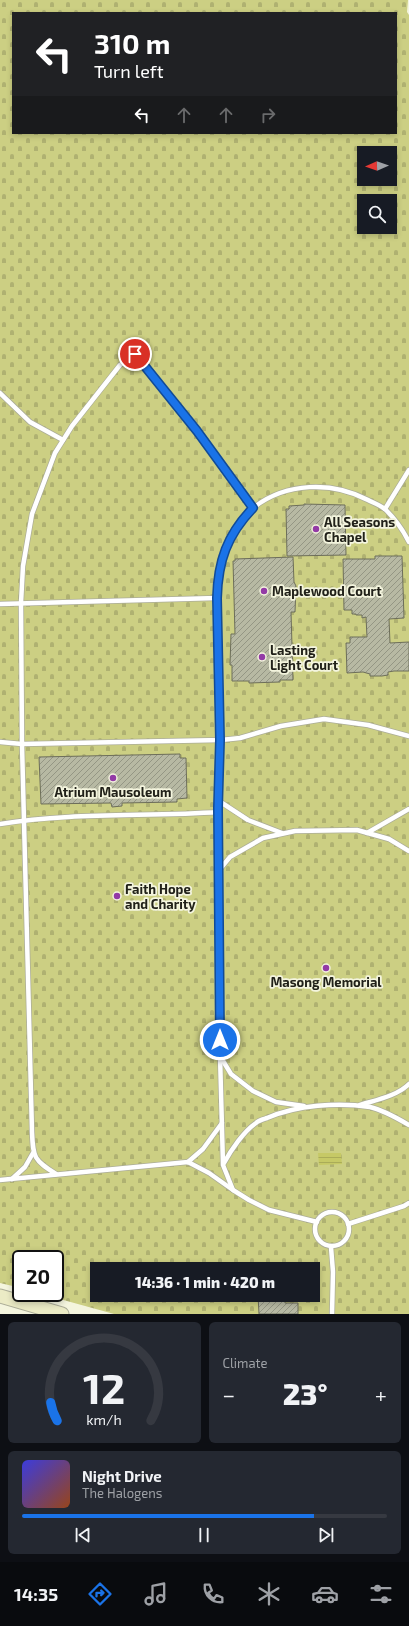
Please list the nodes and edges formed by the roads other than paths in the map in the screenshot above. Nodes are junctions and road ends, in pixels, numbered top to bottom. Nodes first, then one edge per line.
1 (0, 393) edge
2 (63, 440) junction
3 (409, 470) edge
4 (253, 508) junction
5 (385, 509) junction
6 (409, 542) edge
7 (217, 598) junction
8 (21, 603) junction
9 (0, 604) edge
10 (409, 736) edge
11 (220, 740) junction
12 (0, 742) edge
13 (22, 744) junction
14 (219, 801) junction
15 (409, 809) edge
16 (218, 812) junction
17 (25, 820) junction
18 (0, 824) edge
19 (282, 833) junction
20 (367, 833) junction
21 (409, 851) edge
22 (220, 869) junction
23 (220, 1055) junction
24 (409, 1084) edge
25 (356, 1106) junction
26 (308, 1107) junction
27 (222, 1123) junction
28 (409, 1125) edge
29 (33, 1153) junction
30 (188, 1162) junction
31 (223, 1164) junction
32 (56, 1174) junction
33 (12, 1179) junction
34 (0, 1180) edge
35 (233, 1190) junction
36 (408, 1205) edge
37 (317, 1222) junction
38 (348, 1224) junction
39 (331, 1246) junction
40 (0, 1296) edge
41 (40, 1311) edge
42 (62, 1314) edge
43 (332, 1314) edge

1 - 2 lane
2 - 4 lane
2 - 8 lane
3 - 5 lane
4 - 5 lane
4 - 7 lane
5 - 6 lane
7 - 8 lane
7 - 11 lane
8 - 9 lane
8 - 13 lane
10 - 11 lane
11 - 13 lane
11 - 14 lane
12 - 13 lane
13 - 17 lane
14 - 16 lane
14 - 19 lane
15 - 20 lane
16 - 17 lane
16 - 22 lane
17 - 18 lane
17 - 29 lane
19 - 20 lane
19 - 22 lane
20 - 21 lane
22 - 23 lane
23 - 26 lane
23 - 27 lane
24 - 25 lane
25 - 26 lane
25 - 28 lane
26 - 31 lane
27 - 30 lane
27 - 31 lane
29 - 32 lane
29 - 33 lane
30 - 32 lane
30 - 35 lane
31 - 35 lane
32 - 33 lane
33 - 34 lane
35 - 37 lane
36 - 38 lane
37 - 38 lane
37 - 39 lane
38 - 39 lane
39 - 43 lane
40 - 41 street
41 - 42 street

